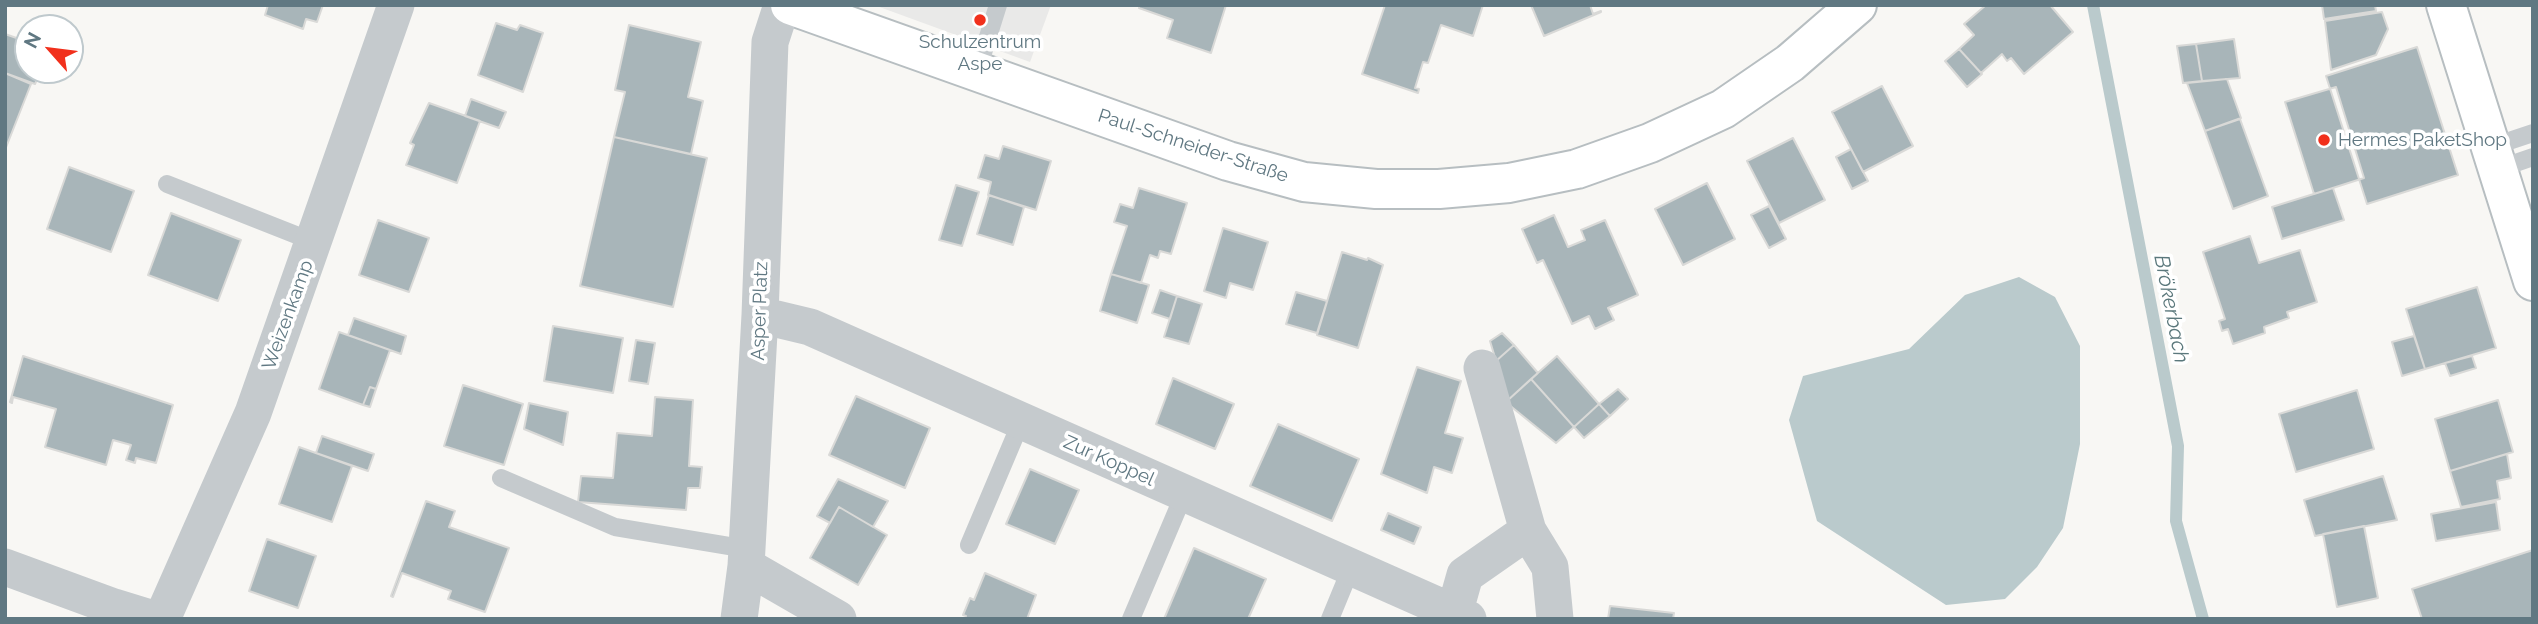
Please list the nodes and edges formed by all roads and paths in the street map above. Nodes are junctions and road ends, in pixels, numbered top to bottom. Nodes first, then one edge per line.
1 (396, 5) edge
2 (782, 5) edge
3 (790, 5) edge
4 (998, 5) edge
5 (1857, 5) edge
6 (2446, 5) edge
7 (977, 72) junction
8 (2533, 133) edge
9 (2507, 158) edge
10 (167, 184) dead end
11 (314, 242) junction
12 (2533, 281) edge
13 (760, 315) junction
14 (1482, 368) dead end
15 (1021, 422) junction
16 (501, 478) dead end
17 (1184, 494) junction
18 (1528, 531) junction
19 (969, 545) dead end
20 (747, 557) junction
21 (1351, 568) junction
22 (15, 570) edge
23 (1461, 617) edge
24 (153, 619) edge
25 (162, 619) edge
26 (739, 619) edge
27 (838, 619) edge
28 (1131, 619) edge
29 (1330, 619) edge
30 (1555, 619) edge

1 - 11 street, Weizenkamp
2 - 13 street, Asper Platz
3 - 7 street, Paul-Schneider-Straße
4 - 7 lane
5 - 7 street, Paul-Schneider-Straße
6 - 9 street
8 - 9 lane
9 - 12 street
10 - 11 lane
11 - 25 street, Weizenkamp
13 - 15 street, Zur Koppel
13 - 20 street, Asper Platz
14 - 18 street
15 - 17 street, Zur Koppel
15 - 19 lane
16 - 20 lane
17 - 21 street, Zur Koppel
17 - 28 lane
18 - 23 street, Zur Koppel
18 - 30 street
20 - 26 street, Asper Platz
20 - 27 street
21 - 23 street, Zur Koppel
21 - 29 lane
22 - 24 street

